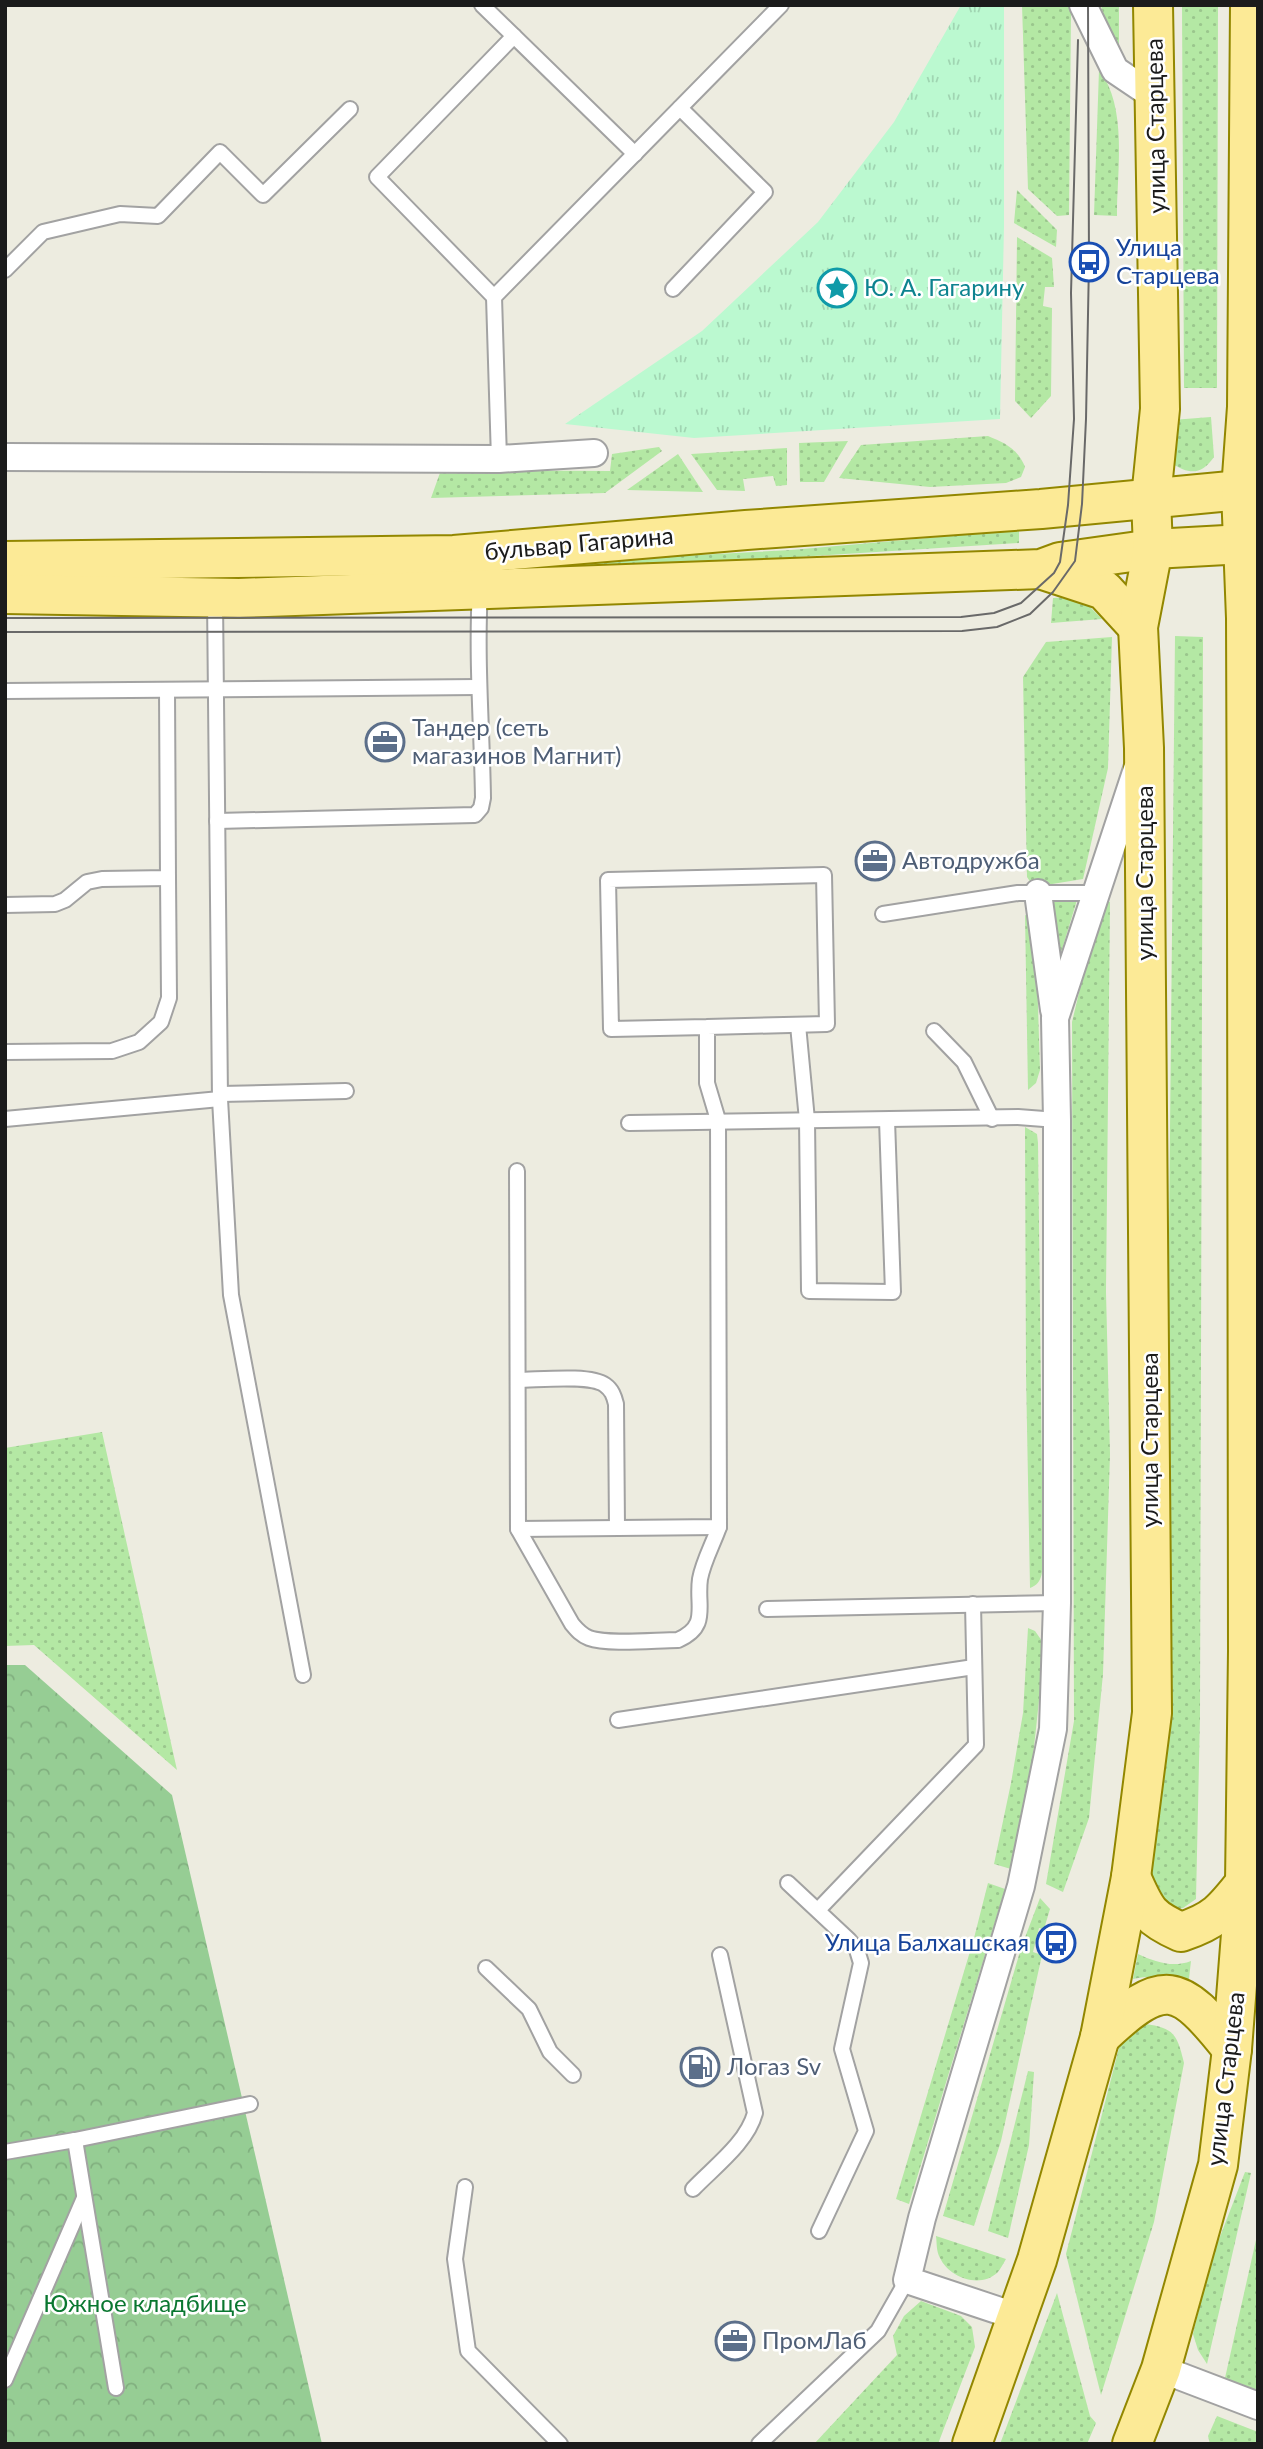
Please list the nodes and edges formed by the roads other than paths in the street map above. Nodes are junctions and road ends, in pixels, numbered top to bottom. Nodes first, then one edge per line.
1 (482, 5) edge
2 (781, 5) edge
3 (1083, 5) edge
4 (1153, 5) edge
5 (1250, 5) edge
6 (514, 36) junction
7 (1156, 97) junction
8 (680, 108) junction
9 (350, 109) dead end
10 (635, 154) junction
11 (5, 270) edge
12 (673, 289) dead end
13 (494, 297) junction
14 (594, 453) dead end
15 (5, 457) edge
16 (499, 459) junction
17 (1241, 490) junction
18 (1150, 498) junction
19 (1244, 544) junction
20 (1153, 549) junction
21 (226, 559) junction
22 (5, 561) edge
23 (1041, 569) junction
24 (480, 588) junction
25 (5, 594) edge
26 (215, 597) junction
27 (1138, 627) junction
28 (478, 687) junction
29 (215, 689) junction
30 (167, 690) junction
31 (5, 691) edge
32 (1144, 748) junction
33 (217, 821) junction
34 (168, 878) junction
35 (1038, 893) junction
36 (1096, 893) junction
37 (5, 905) edge
38 (883, 914) dead end
39 (1055, 1018) junction
40 (798, 1025) junction
41 (707, 1027) junction
42 (933, 1031) dead end
43 (5, 1052) edge
44 (346, 1091) dead end
45 (221, 1096) junction
46 (5, 1119) edge
47 (887, 1119) junction
48 (992, 1119) junction
49 (718, 1120) junction
50 (807, 1120) junction
51 (1057, 1120) junction
52 (629, 1122) dead end
53 (517, 1171) dead end
54 (518, 1380) junction
55 (617, 1528) junction
56 (719, 1528) junction
57 (518, 1529) junction
58 (1057, 1603) junction
59 (973, 1604) junction
60 (767, 1609) dead end
61 (974, 1667) junction
62 (303, 1675) dead end
63 (618, 1720) dead end
64 (1131, 1877) junction
65 (1245, 1882) junction
66 (788, 1883) dead end
67 (818, 1910) junction
68 (720, 1955) dead end
69 (486, 1968) dead end
70 (1100, 2037) junction
71 (1232, 2049) junction
72 (573, 2075) dead end
73 (250, 2104) dead end
74 (75, 2140) junction
75 (5, 2151) edge
76 (465, 2187) dead end
77 (693, 2189) dead end
78 (85, 2196) junction
79 (819, 2231) dead end
80 (907, 2280) junction
81 (1018, 2317) junction
82 (1161, 2369) junction
83 (5, 2380) edge
84 (116, 2388) dead end
85 (1258, 2406) edge
86 (560, 2444) edge
87 (759, 2444) edge
88 (972, 2444) edge
89 (1132, 2444) edge

1 - 6 lane
2 - 8 lane
3 - 7 street
4 - 7 main road, улица Старцева
5 - 17 main road
6 - 10 lane
6 - 13 lane
7 - 18 main road, улица Старцева
8 - 10 lane
8 - 12 lane
9 - 11 lane
10 - 13 lane
13 - 16 lane
14 - 16 street
15 - 16 street
17 - 18 main road, бульвар Гагарина
17 - 19 main road, улица Старцева
18 - 20 main road, улица Старцева
18 - 21 main road, бульвар Гагарина
19 - 20 main road, бульвар Гагарина
19 - 65 main road, улица Старцева
20 - 23 main road, бульвар Гагарина
20 - 27 main road, улица Старцева
21 - 22 main road, бульвар Гагарина
21 - 26 main road
23 - 24 main road, бульвар Гагарина
23 - 27 main road, бульвар Гагарина
24 - 26 main road, бульвар Гагарина
24 - 28 lane
25 - 26 main road, бульвар Гагарина
26 - 29 lane
27 - 32 main road, улица Старцева
28 - 29 lane
28 - 33 lane
29 - 30 lane
29 - 33 lane
30 - 31 lane
30 - 34 lane
32 - 36 street
32 - 64 main road, улица Старцева
33 - 45 lane
34 - 37 lane
34 - 43 lane
35 - 36 lane
35 - 38 lane
35 - 39 street
36 - 39 street
39 - 51 street
40 - 41 lane
40 - 41 lane
40 - 50 lane
41 - 49 lane
42 - 48 lane
44 - 45 lane
45 - 46 lane
45 - 62 lane
47 - 48 lane
47 - 50 lane
47 - 50 lane
48 - 51 lane
49 - 50 lane
49 - 52 lane
49 - 56 lane
51 - 58 street
53 - 54 lane
54 - 55 lane
54 - 57 lane
55 - 56 lane
55 - 57 lane
56 - 57 lane
58 - 59 lane
58 - 80 street
59 - 60 lane
59 - 61 lane
61 - 63 lane
61 - 67 lane
64 - 65 main road
64 - 70 main road, улица Старцева
65 - 71 main road, улица Старцева
66 - 67 lane
67 - 79 lane
68 - 77 lane
69 - 72 lane
70 - 71 main road
70 - 81 main road, улица Старцева
71 - 82 main road, улица Старцева
73 - 74 lane
74 - 75 lane
74 - 78 lane
76 - 86 lane
78 - 83 lane
78 - 84 lane
80 - 81 street
80 - 87 lane
81 - 88 main road, улица Старцева
82 - 85 street
82 - 89 main road, улица Старцева

